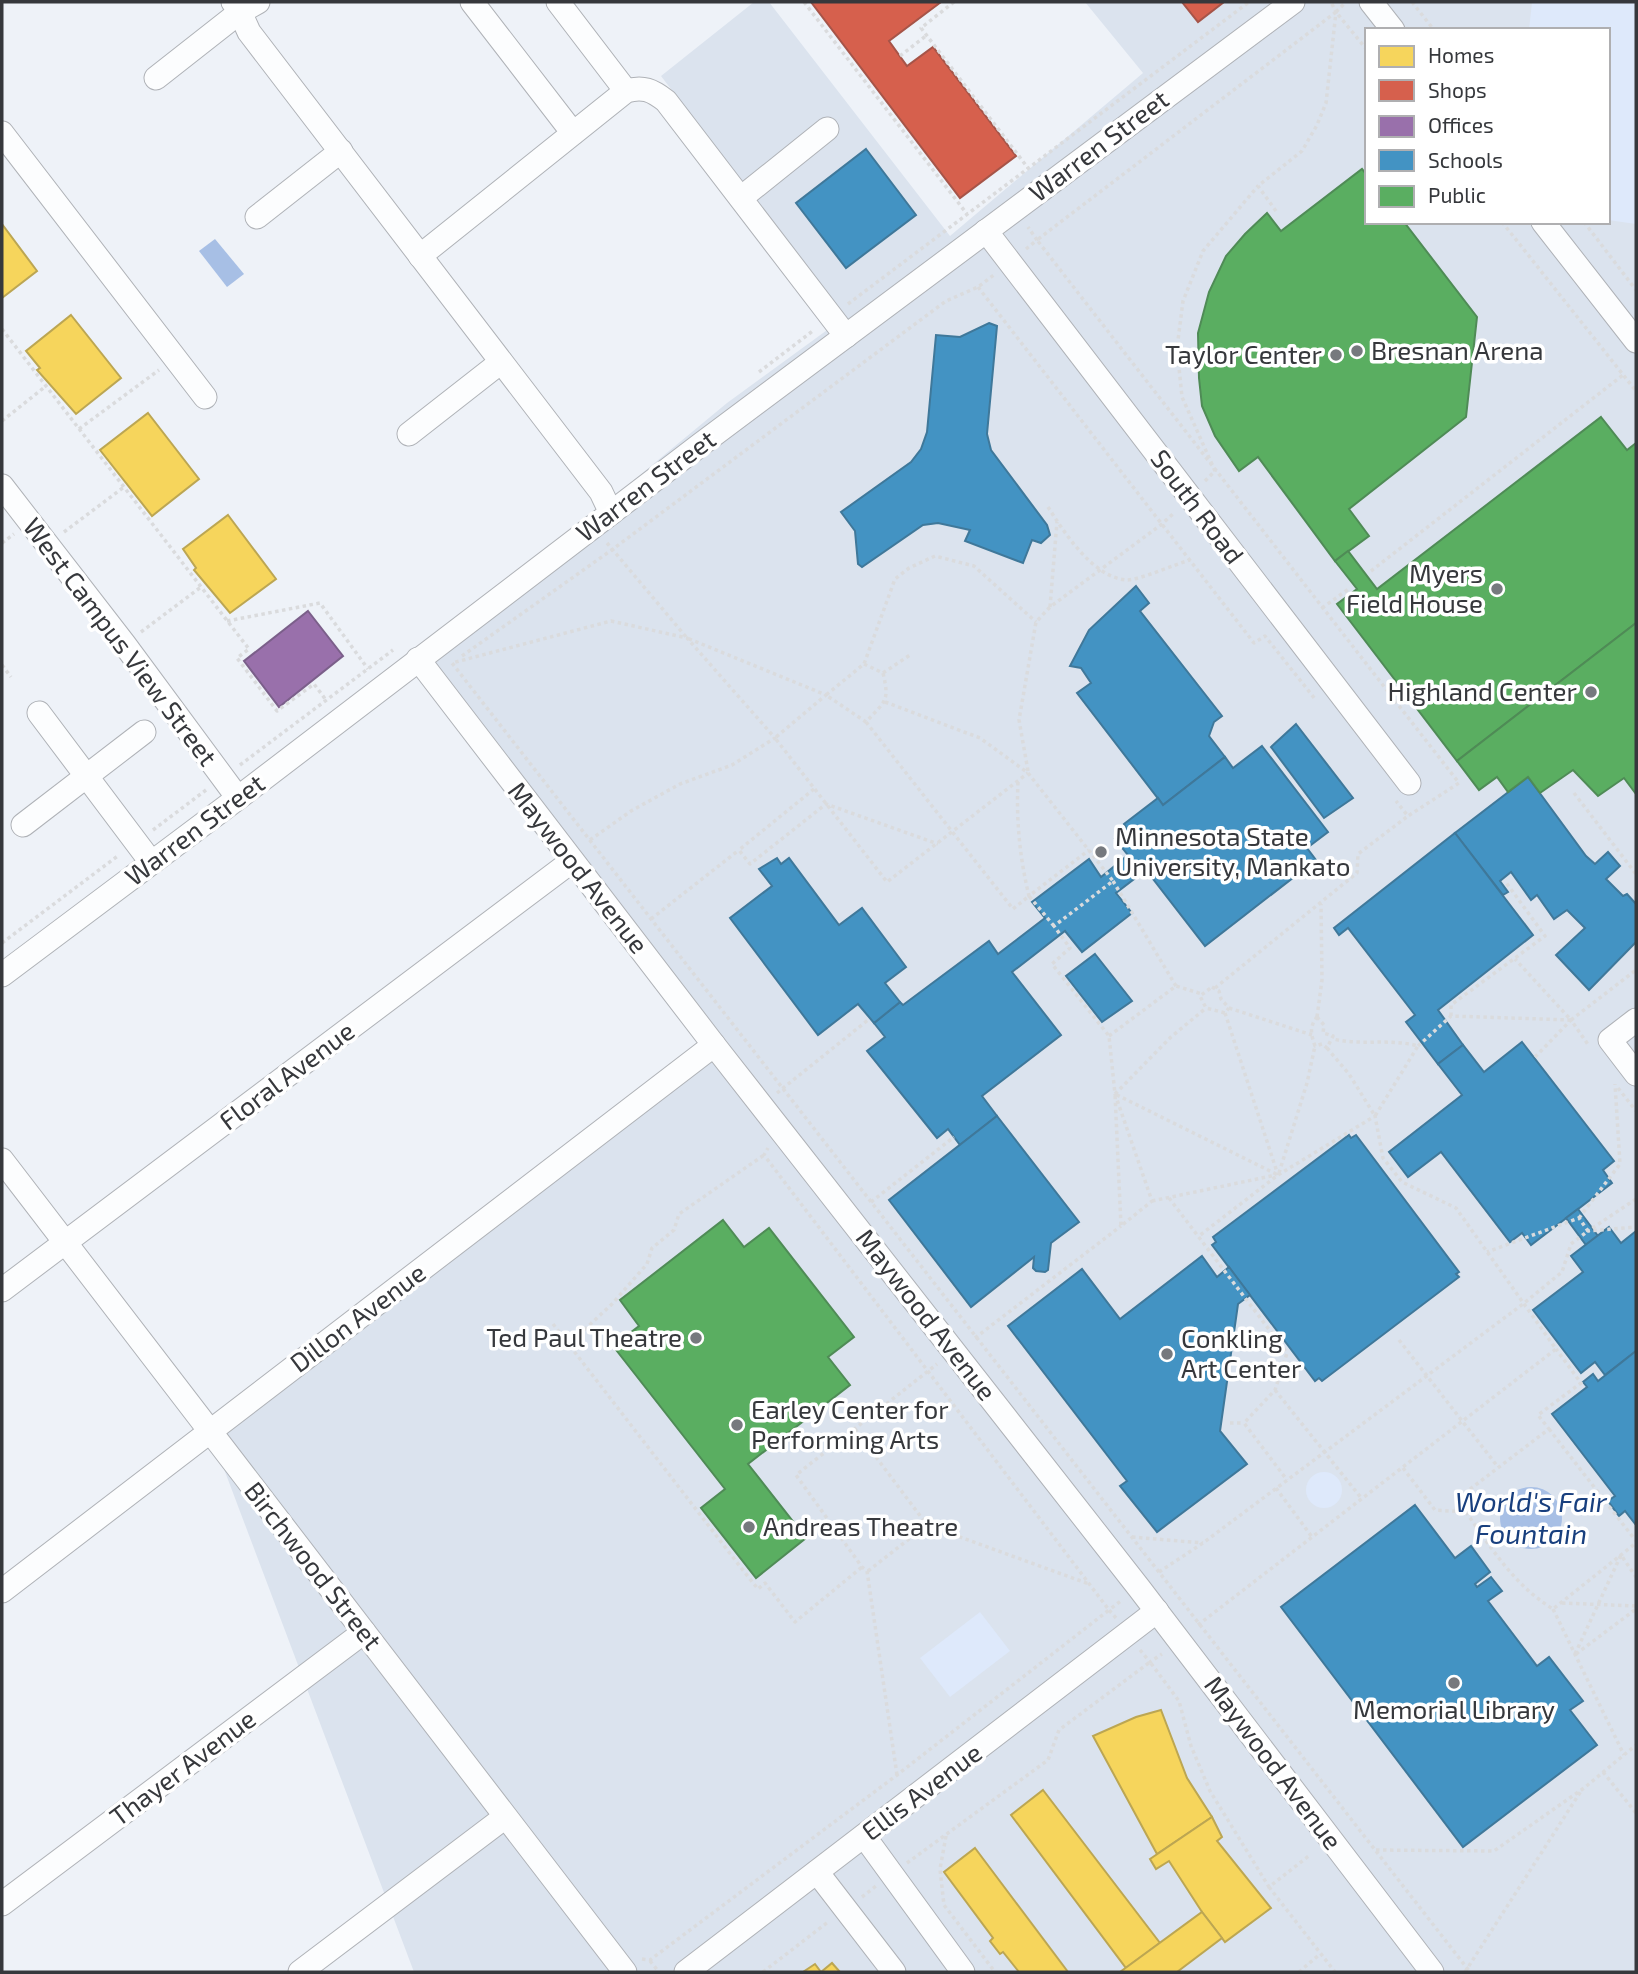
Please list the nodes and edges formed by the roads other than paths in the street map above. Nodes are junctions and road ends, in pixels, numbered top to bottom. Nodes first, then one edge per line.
1 (472, 2) edge
2 (558, 2) edge
3 (1293, 2) edge
4 (1371, 2) edge
5 (244, 5) edge
6 (1391, 28) edge
7 (156, 78) dead end
8 (626, 91) junction
9 (827, 129) dead end
10 (2, 133) edge
11 (573, 133) junction
12 (341, 152) junction
13 (741, 198) junction
14 (257, 217) dead end
15 (1545, 224) edge
16 (986, 231) junction
17 (420, 256) junction
18 (846, 335) junction
19 (1636, 341) edge
20 (501, 362) junction
21 (205, 397) dead end
22 (409, 434) dead end
23 (2, 486) edge
24 (611, 513) junction
25 (418, 659) junction
26 (39, 713) dead end
27 (144, 732) dead end
28 (87, 777) junction
29 (1401, 790) road end
30 (238, 798) junction
31 (23, 825) dead end
32 (572, 861) junction
33 (151, 862) junction
34 (2, 975) edge
35 (1636, 1020) edge
36 (714, 1045) junction
37 (1636, 1074) edge
38 (2, 1160) edge
39 (65, 1243) junction
40 (2, 1290) edge
41 (210, 1432) junction
42 (2, 1591) edge
43 (1157, 1611) junction
44 (364, 1632) junction
45 (505, 1817) junction
46 (864, 1836) junction
47 (817, 1872) junction
48 (2, 1904) edge
49 (630, 1965) edge
50 (300, 1972) edge
51 (686, 1972) edge
52 (894, 1972) edge
53 (963, 1972) edge
54 (1433, 1972) edge

1 - 11 street
2 - 8 street
3 - 16 street, Warren Street
4 - 6 street
5 - 7 street
5 - 12 street
8 - 11 street
8 - 13 street
9 - 13 street
10 - 21 street
11 - 17 street
12 - 14 street
12 - 17 street
13 - 18 street
15 - 19 street
16 - 18 street, Warren Street
16 - 29 street, South Road
17 - 20 street
18 - 24 street, Warren Street
20 - 22 street
20 - 24 street
23 - 30 street, West Campus View Street
24 - 25 street, Warren Street
25 - 30 street, Warren Street
25 - 32 street, Maywood Avenue
26 - 28 street
27 - 28 street
28 - 31 street
28 - 33 street
30 - 33 street, Warren Street
32 - 36 street, Maywood Avenue
32 - 39 street, Floral Avenue
33 - 34 street, Warren Street
35 - 37 street
36 - 41 street, Dillon Avenue
36 - 43 street, Maywood Avenue
38 - 39 street, Birchwood Street
39 - 40 street, Floral Avenue
39 - 41 street, Birchwood Street
41 - 42 street, Dillon Avenue
41 - 44 street, Birchwood Street
43 - 46 street, Ellis Avenue
43 - 54 street, Maywood Avenue
44 - 45 street, Birchwood Street
44 - 48 street, Thayer Avenue
45 - 49 street, Birchwood Street
45 - 50 street
46 - 47 street, Ellis Avenue
46 - 53 street
47 - 51 street, Ellis Avenue
47 - 52 street

